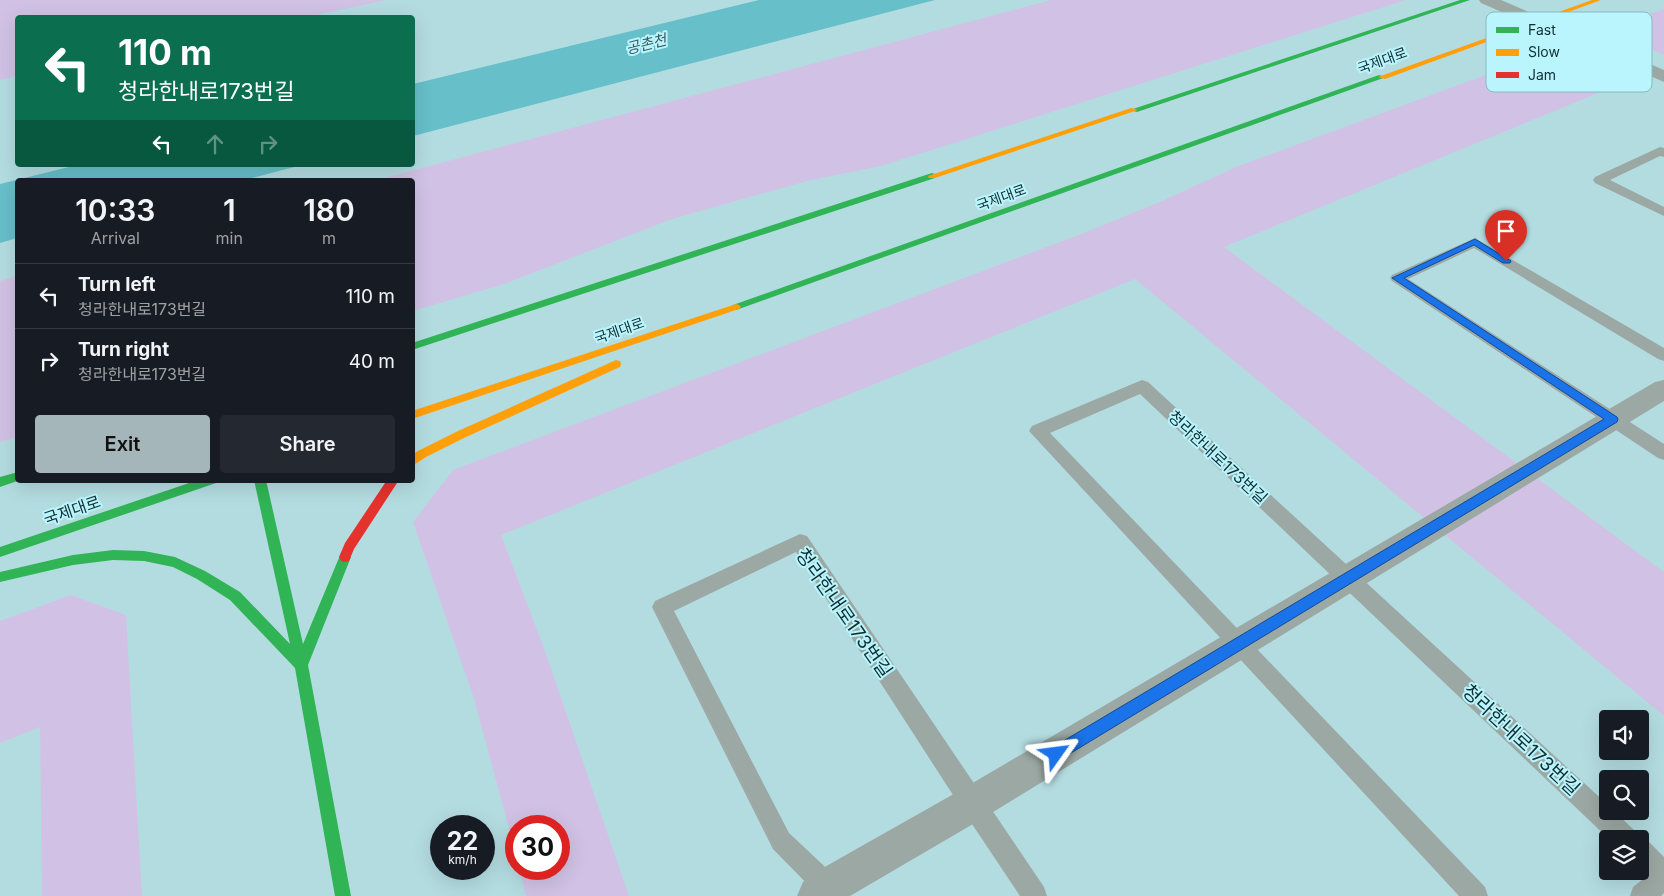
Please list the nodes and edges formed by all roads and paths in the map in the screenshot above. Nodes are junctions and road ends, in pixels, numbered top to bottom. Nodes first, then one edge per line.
1 (1467, 0) edge
2 (1487, 0) edge
3 (1598, 0) edge
4 (1515, 12) edge
5 (1563, 12) edge
6 (1486, 39) edge
7 (1652, 72) edge
8 (1664, 77) edge
9 (1664, 153) edge
10 (1664, 212) edge
11 (769, 296) junction
12 (415, 346) edge
13 (656, 346) dead end
14 (1664, 355) edge
15 (630, 358) dead end
16 (1664, 389) edge
17 (415, 414) edge
18 (1613, 419) junction
19 (1664, 453) edge
20 (415, 460) edge
21 (15, 477) edge
22 (0, 482) edge
23 (203, 483) edge
24 (261, 483) edge
25 (391, 483) edge
26 (0, 552) edge
27 (0, 577) edge
28 (1349, 579) junction
29 (1239, 644) junction
30 (300, 665) junction
31 (972, 804) junction
32 (1617, 830) edge
33 (1649, 860) edge
34 (1664, 875) edge
35 (822, 891) edge
36 (343, 896) edge
37 (1035, 896) edge
38 (1476, 896) edge
39 (1642, 896) edge

1 - 12 main road, 국제대로
2 - 4 street
3 - 5 main road, 국제대로
6 - 11 main road, 국제대로
7 - 8 street
9 - 10 lane
11 - 13 main road
11 - 17 main road, 국제대로
14 - 18 lane
15 - 20 main road
16 - 18 street, 청라한내로173번길
18 - 19 lane
18 - 28 street, 청라한내로173번길
21 - 22 main road
23 - 26 main road, 국제대로
24 - 30 main road
25 - 30 main road
27 - 30 main road
28 - 29 street, 청라한내로173번길
28 - 29 lane, 청라한내로173번길
28 - 32 lane, 청라한내로173번길
29 - 31 street, 청라한내로173번길
29 - 38 lane, 청라한내로173번길
30 - 36 main road
31 - 35 street, 청라한내로173번길
31 - 35 lane, 청라한내로173번길
31 - 37 lane, 청라한내로173번길
33 - 34 lane
34 - 39 lane

